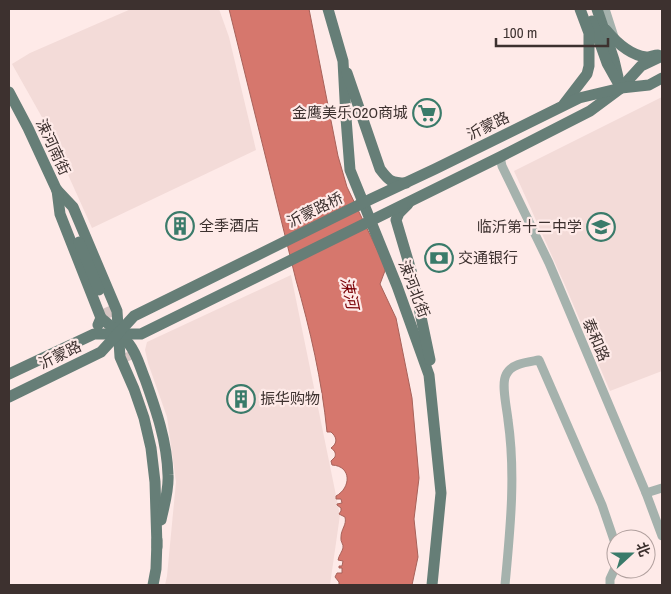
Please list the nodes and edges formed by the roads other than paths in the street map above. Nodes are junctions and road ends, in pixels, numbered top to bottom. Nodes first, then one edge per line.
1 (328, 9) edge
2 (580, 9) edge
3 (588, 9) edge
4 (597, 9) edge
5 (605, 9) edge
6 (602, 24) junction
7 (614, 40) junction
8 (662, 55) edge
9 (343, 61) junction
10 (662, 78) edge
11 (621, 88) junction
12 (9, 92) edge
13 (561, 107) junction
14 (346, 118) junction
15 (500, 157) junction
16 (408, 182) junction
17 (57, 190) junction
18 (372, 199) junction
19 (411, 201) junction
20 (380, 216) junction
21 (273, 248) joint
22 (397, 286) junction
23 (104, 313) junction
24 (119, 333) junction
25 (94, 334) junction
26 (141, 334) junction
27 (101, 352) junction
28 (128, 356) junction
29 (9, 374) edge
30 (429, 374) junction
31 (9, 397) edge
32 (662, 488) edge
33 (646, 493) junction
34 (610, 529) edge
35 (662, 536) edge
36 (153, 585) edge
37 (432, 585) edge
38 (505, 585) edge

1 - 9 main road, 涑河北街
2 - 13 main road
3 - 11 main road
4 - 6 main road
5 - 7 street
6 - 7 main road
6 - 11 main road
7 - 8 main road
8 - 11 main road
9 - 14 main road, 涑河北街
9 - 16 main road
10 - 11 main road, 沂蒙路
11 - 13 main road, 沂蒙路
11 - 15 main road
12 - 17 main road, 涑河南街
13 - 16 main road, 沂蒙路
14 - 18 main road
14 - 22 main road, 涑河北街
15 - 19 main road
15 - 33 street, 泰和路
16 - 18 main road, 沂蒙路
17 - 23 main road, 涑河南街
17 - 23 main road
17 - 24 main road
18 - 21 main road, 沂蒙路桥
19 - 20 main road
19 - 30 main road
20 - 22 main road
20 - 26 main road, 沂蒙路
21 - 24 main road, 沂蒙路
22 - 30 main road, 涑河北街
23 - 24 main road
23 - 25 main road
24 - 25 main road, 沂蒙路
24 - 26 main road, 沂蒙路
24 - 27 main road, 沂蒙路
24 - 28 main road
25 - 29 main road, 沂蒙路
26 - 28 main road
27 - 28 main road
27 - 31 main road, 沂蒙路
28 - 36 main road
30 - 37 main road, 涑河北街
32 - 33 street
33 - 35 street, 泰和路
34 - 38 street

